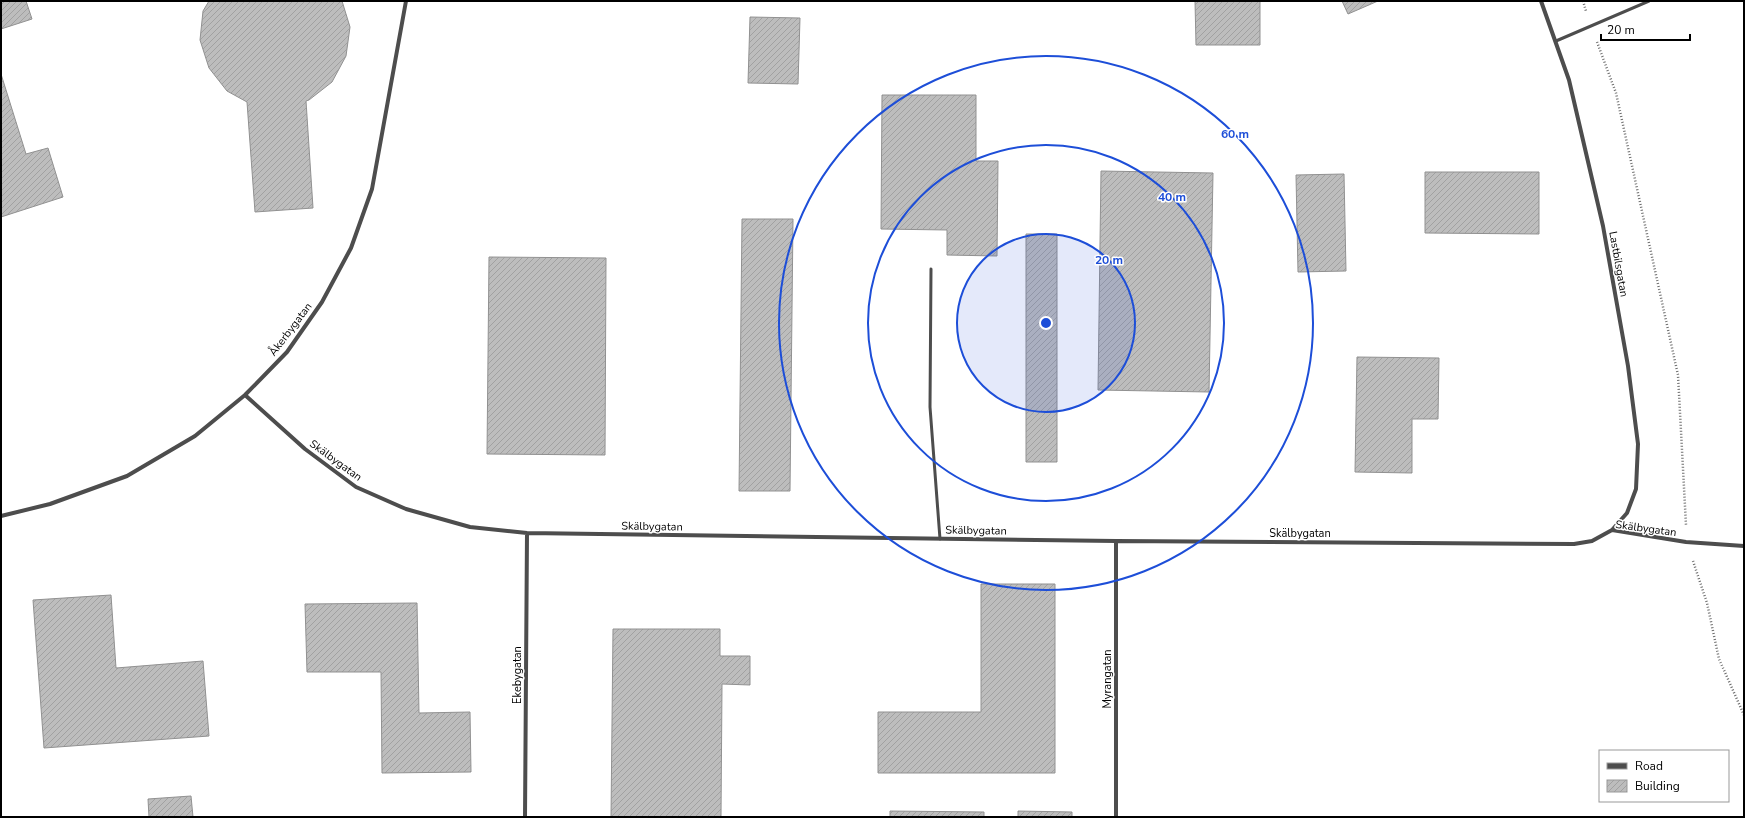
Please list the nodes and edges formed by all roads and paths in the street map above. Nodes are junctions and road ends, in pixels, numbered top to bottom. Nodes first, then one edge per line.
1 (406, 1) edge
2 (1541, 1) edge
3 (1583, 1) edge
4 (1649, 1) edge
5 (1592, 26) junction
6 (1556, 41) junction
7 (932, 269) dead end
8 (245, 395) junction
9 (1, 516) edge
10 (1612, 530) junction
11 (527, 533) junction
12 (940, 539) junction
13 (1116, 541) junction
14 (1686, 542) junction
15 (1744, 546) edge
16 (1744, 715) edge
17 (525, 817) edge
18 (1116, 817) edge

1 - 8 street, Åkerbygatan
2 - 6 street, Lastbilsgatan
3 - 5 path
4 - 5 lane
5 - 6 lane
5 - 14 path
6 - 10 street, Lastbilsgatan
7 - 12 lane
8 - 9 street, Åkerbygatan
8 - 11 street, Skälbygatan
10 - 13 street, Skälbygatan
10 - 14 street, Skälbygatan
11 - 12 street, Skälbygatan
11 - 17 street, Ekebygatan
12 - 13 street, Skälbygatan
13 - 18 street, Myrangatan
14 - 15 street, Skälbygatan
14 - 16 path

